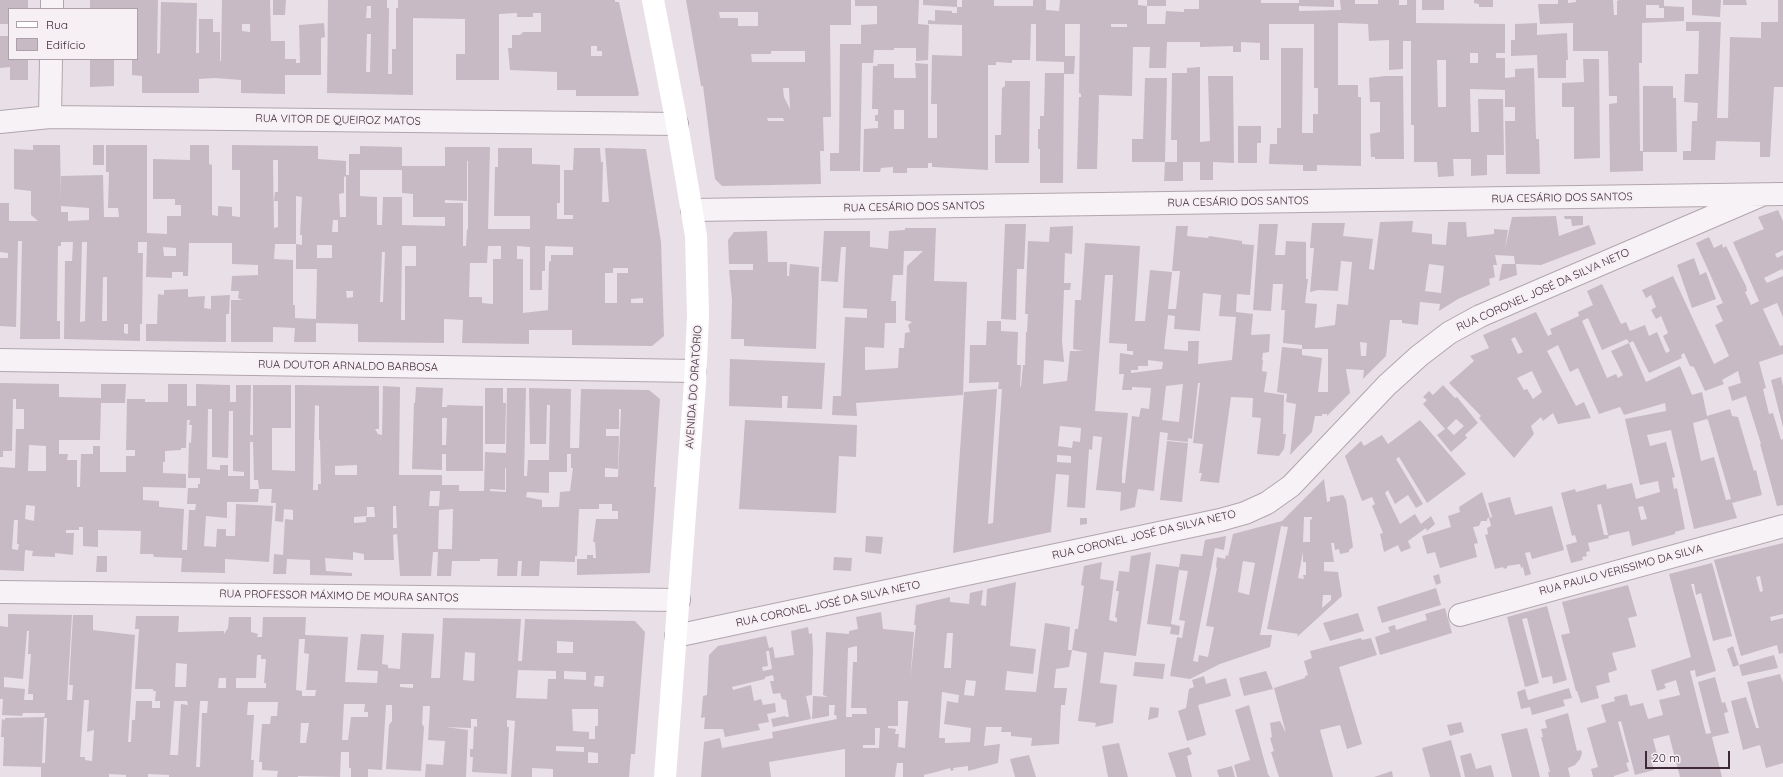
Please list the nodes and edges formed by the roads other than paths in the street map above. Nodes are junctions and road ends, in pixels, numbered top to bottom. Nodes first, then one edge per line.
1 (653, 0) edge
2 (51, 60) edge
3 (50, 117) junction
4 (0, 122) edge
5 (677, 124) junction
6 (1783, 194) edge
7 (1762, 195) junction
8 (692, 210) junction
9 (0, 360) edge
10 (696, 371) junction
11 (1783, 526) edge
12 (0, 592) edge
13 (679, 600) junction
14 (1460, 615) dead end
15 (676, 636) junction
16 (665, 777) edge

1 - 5 main road, AVENIDA DO ORATÓRIO
2 - 3 street
3 - 4 street, RUA VITOR DE QUEIROZ MATOS
3 - 5 street, RUA VITOR DE QUEIROZ MATOS
5 - 8 main road, AVENIDA DO ORATÓRIO
6 - 7 street, RUA CESÁRIO DOS SANTOS
7 - 8 street, RUA CESÁRIO DOS SANTOS
7 - 15 street, RUA CORONEL JOSÉ DA SILVA NETO
8 - 10 main road, AVENIDA DO ORATÓRIO
9 - 10 street, RUA DOUTOR ARNALDO BARBOSA
10 - 13 main road, AVENIDA DO ORATÓRIO
11 - 14 street, RUA PAULO VERISSIMO DA SILVA
12 - 13 street, RUA PROFESSOR MÁXIMO DE MOURA SANTOS
13 - 15 main road, AVENIDA DO ORATÓRIO
15 - 16 main road, AVENIDA DO ORATÓRIO

